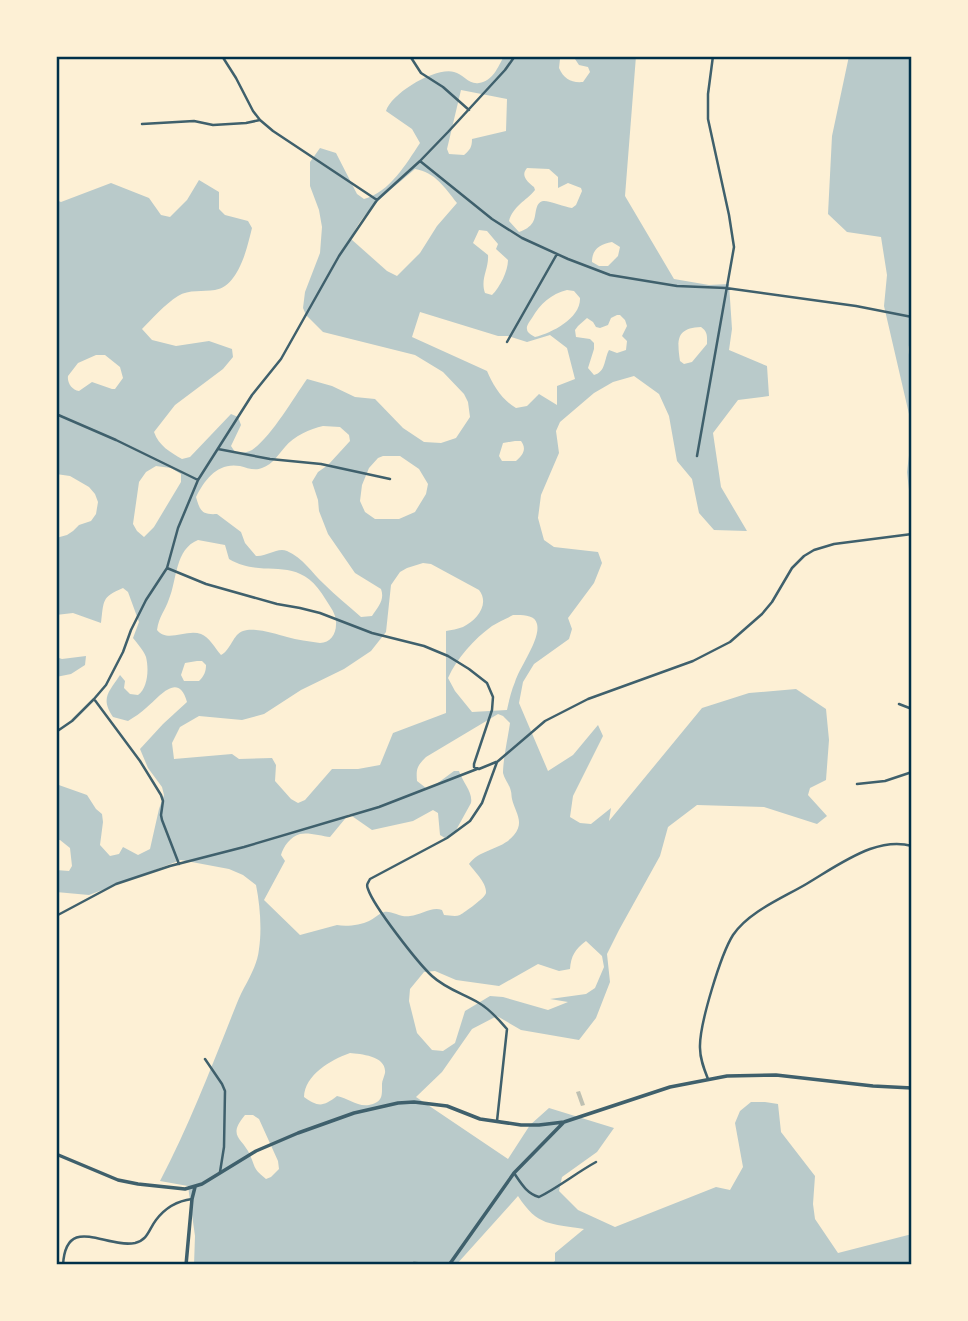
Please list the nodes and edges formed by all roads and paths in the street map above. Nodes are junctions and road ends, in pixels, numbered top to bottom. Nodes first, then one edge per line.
1 (222, 56) edge
2 (410, 56) edge
3 (515, 56) edge
4 (713, 56) edge
5 (469, 110) junction
6 (260, 120) junction
7 (142, 124) dead end
8 (420, 161) junction
9 (377, 200) junction
10 (557, 254) junction
11 (726, 288) junction
12 (912, 317) edge
13 (507, 342) dead end
14 (56, 414) edge
15 (218, 449) junction
16 (697, 456) dead end
17 (390, 479) dead end
18 (198, 480) junction
19 (912, 534) edge
20 (167, 568) junction
21 (94, 699) junction
22 (900, 704) dead end
23 (912, 709) edge
24 (56, 732) edge
25 (497, 762) junction
26 (477, 769) junction
27 (912, 772) edge
28 (857, 784) dead end
29 (912, 846) edge
30 (179, 864) junction
31 (56, 916) edge
32 (205, 1059) dead end
33 (708, 1079) junction
34 (912, 1088) edge
35 (498, 1122) junction
36 (565, 1122) junction
37 (56, 1154) edge
38 (596, 1162) dead end
39 (514, 1173) junction
40 (220, 1174) junction
41 (195, 1188) junction
42 (192, 1199) junction
43 (63, 1265) edge
44 (186, 1265) edge
45 (406, 1265) edge
46 (449, 1265) edge

1 - 6 street
2 - 5 street
3 - 5 street
4 - 11 street
5 - 8 street
6 - 7 street
6 - 9 street
8 - 9 street
8 - 10 street
9 - 15 street
10 - 11 street
10 - 13 street
11 - 12 street
11 - 16 street
14 - 18 street
15 - 17 street
15 - 18 street
18 - 20 street
19 - 25 street
20 - 21 street
20 - 26 street
21 - 24 street
21 - 30 street
22 - 23 street
25 - 26 street
25 - 35 street
26 - 30 street
27 - 28 street
29 - 33 street
30 - 31 street
32 - 40 street
33 - 34 street
33 - 36 street
35 - 36 street
35 - 40 street
36 - 39 street
37 - 41 street
38 - 39 street
39 - 46 street
40 - 41 street
41 - 42 street
42 - 43 street
42 - 44 street
45 - 46 street

